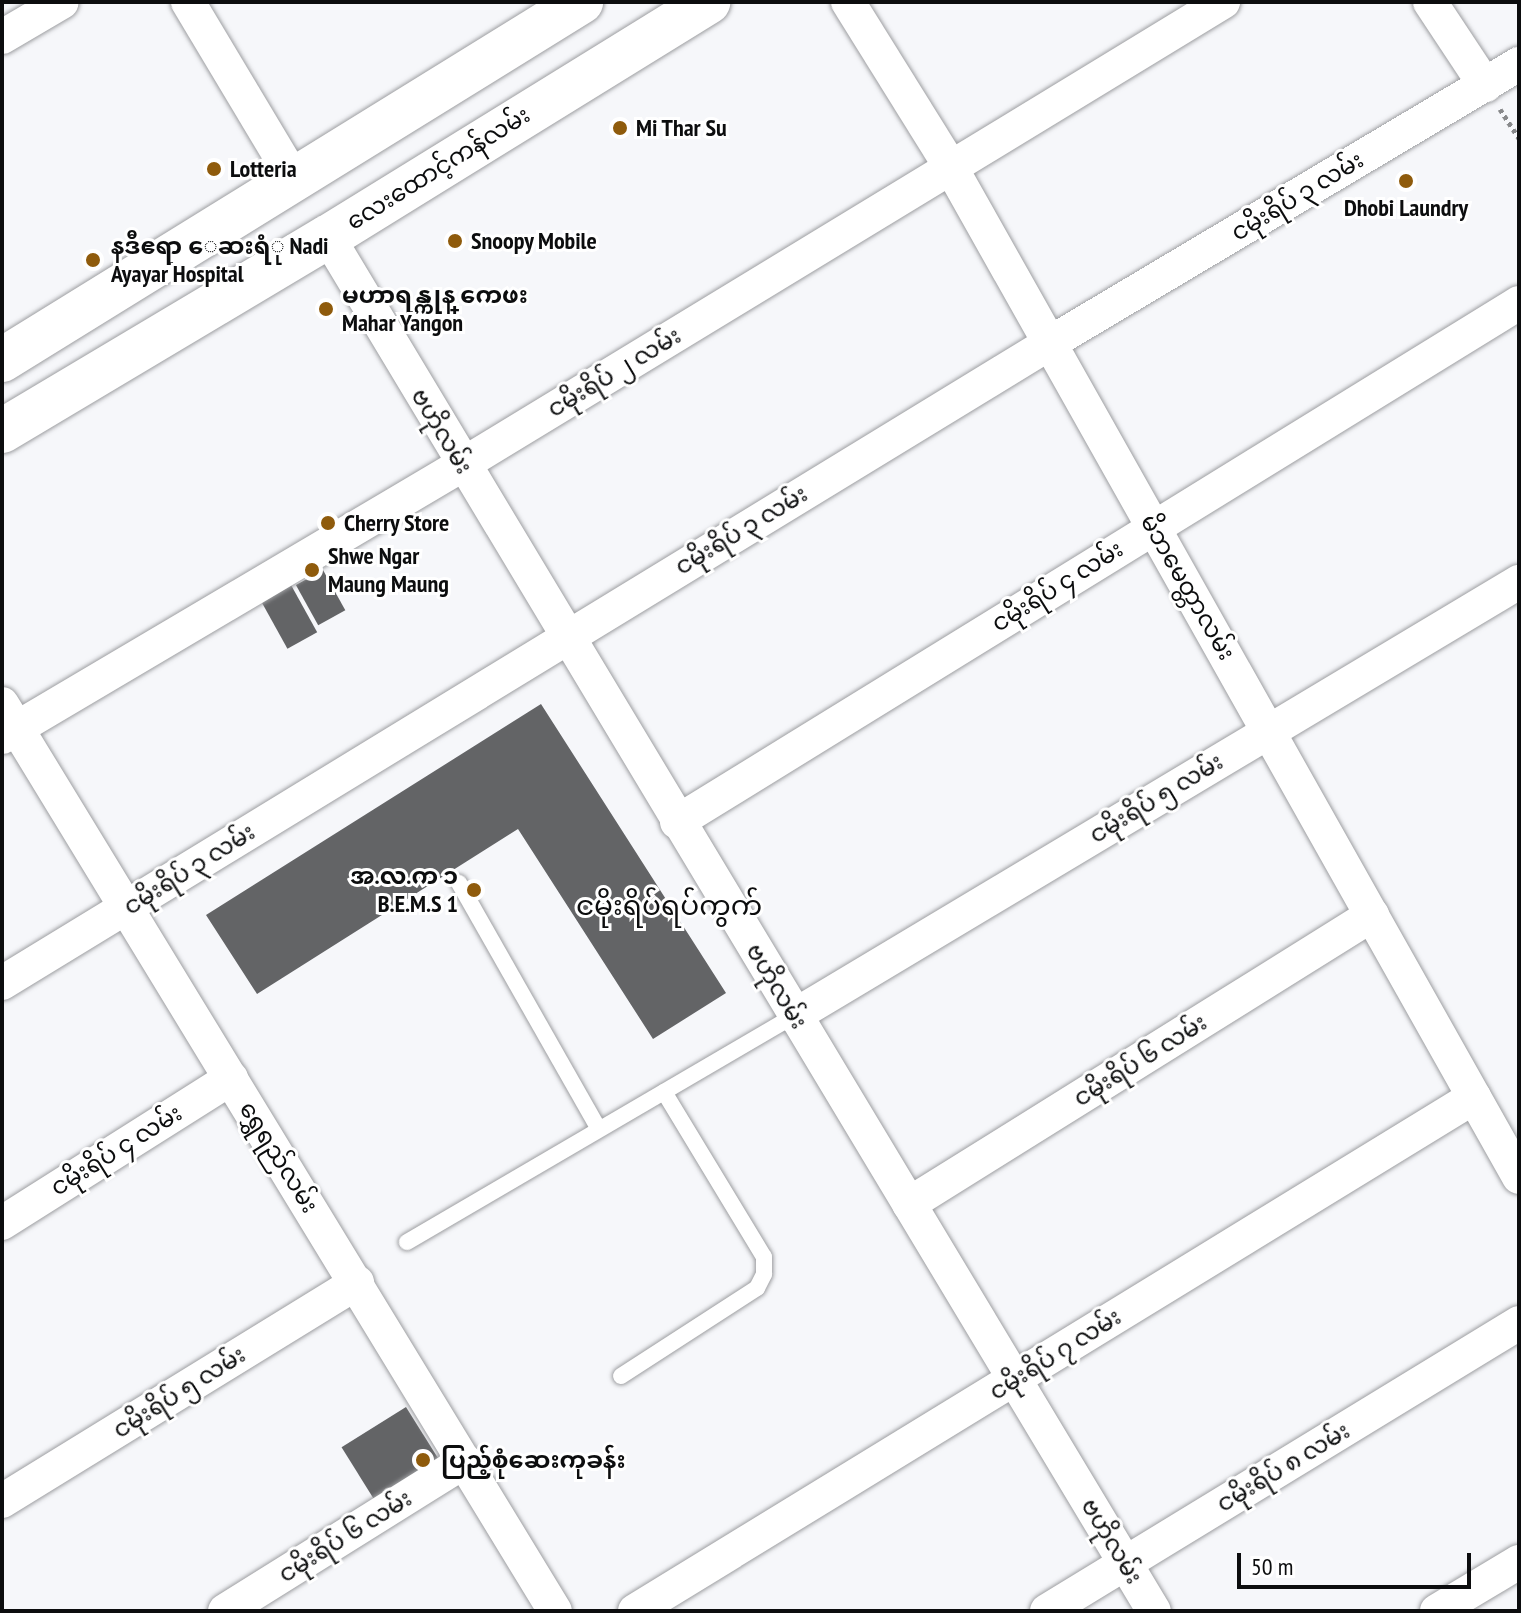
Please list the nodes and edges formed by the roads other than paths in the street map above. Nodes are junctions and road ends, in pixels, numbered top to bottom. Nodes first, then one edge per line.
1 (62, 2) edge
2 (188, 2) edge
3 (581, 2) edge
4 (708, 2) edge
5 (848, 2) edge
6 (1223, 2) edge
7 (1430, 2) edge
8 (2, 37) edge
9 (1519, 64) edge
10 (1485, 85) junction
11 (950, 166) junction
12 (295, 181) junction
13 (328, 237) junction
14 (1519, 303) edge
15 (40, 337) junction
16 (1050, 343) junction
17 (2, 360) edge
18 (72, 390) junction
19 (2, 431) edge
20 (462, 465) junction
21 (1153, 526) junction
22 (1519, 582) edge
23 (566, 637) junction
24 (7, 723) edge
25 (1270, 729) junction
26 (677, 822) junction
27 (459, 883) dead end
28 (126, 908) junction
29 (1372, 915) junction
30 (2, 983) edge
31 (794, 1016) junction
32 (231, 1078) junction
33 (664, 1092) junction
34 (1474, 1097) junction
35 (598, 1128) junction
36 (1519, 1177) edge
37 (909, 1204) junction
38 (2, 1223) edge
39 (407, 1242) dead end
40 (357, 1283) junction
41 (1519, 1323) edge
42 (621, 1376) dead end
43 (1014, 1379) junction
44 (465, 1461) junction
45 (2, 1501) edge
46 (1519, 1562) edge
47 (1125, 1563) junction
48 (225, 1611) edge
49 (555, 1611) edge
50 (635, 1611) edge
51 (1047, 1611) edge
52 (1154, 1611) edge
53 (1437, 1611) edge

1 - 8 street
2 - 12 street
3 - 12 main road
4 - 13 main road, လေးထောင့်ကန်လမ်း
5 - 11 street, မိဘမေတ္တာလမ်း
6 - 11 street, ငမိုးရိပ် ၂ လမ်း
7 - 10 street
9 - 10 street, ငမိုးရိပ် ၃ လမ်း
10 - 16 street, ငမိုးရိပ် ၃ လမ်း
11 - 16 street, မိဘမေတ္တာလမ်း
11 - 20 street, ငမိုးရိပ် ၂ လမ်း
12 - 13 main road
12 - 15 main road
13 - 18 main road, လေးထောင့်ကန်လမ်း
13 - 20 street, ဗဟိုလမ်း
14 - 21 street, ငမိုးရိပ် ၄ လမ်း
15 - 17 main road
15 - 18 main road
16 - 21 street, မိဘမေတ္တာလမ်း
16 - 23 street, ငမိုးရိပ် ၃ လမ်း
18 - 19 main road, လေးထောင့်ကန်လမ်း
20 - 23 street, ဗဟိုလမ်း
20 - 24 street, ငမိုးရိပ် ၂ လမ်း
21 - 25 street, မိဘမေတ္တာလမ်း
21 - 26 street, ငမိုးရိပ် ၄ လမ်း
22 - 25 street, ငမိုးရိပ် ၅ လမ်း
23 - 26 street, ဗဟိုလမ်း
23 - 28 street, ငမိုးရိပ် ၃ လမ်း
24 - 28 street, ရွှေရည်လမ်း
25 - 29 street, မိဘမေတ္တာလမ်း
25 - 31 street, ငမိုးရိပ် ၅ လမ်း
26 - 31 street, ဗဟိုလမ်း
27 - 35 lane
28 - 30 street, ငမိုးရိပ် ၃ လမ်း
28 - 32 street, ရွှေရည်လမ်း
29 - 34 street, မိဘမေတ္တာလမ်း
29 - 37 street, ငမိုးရိပ် ၆ လမ်း
31 - 33 lane
31 - 37 street, ဗဟိုလမ်း
32 - 38 street, ငမိုးရိပ် ၄ လမ်း
32 - 40 street, ရွှေရည်လမ်း
33 - 35 lane
33 - 42 lane
34 - 36 street, မိဘမေတ္တာလမ်း
34 - 43 street, ငမိုးရိပ် ၇ လမ်း
35 - 39 lane
37 - 43 street, ဗဟိုလမ်း
40 - 44 street, ရွှေရည်လမ်း
40 - 45 street, ငမိုးရိပ် ၅ လမ်း
41 - 47 street, ငမိုးရိပ် ၈ လမ်း
43 - 47 street, ဗဟိုလမ်း
43 - 50 street, ငမိုးရိပ် ၇ လမ်း
44 - 48 street, ငမိုးရိပ် ၆ လမ်း
44 - 49 street, ရွှေရည်လမ်း
46 - 53 street
47 - 51 street, ငမိုးရိပ် ၈ လမ်း
47 - 52 street, ဗဟိုလမ်း

